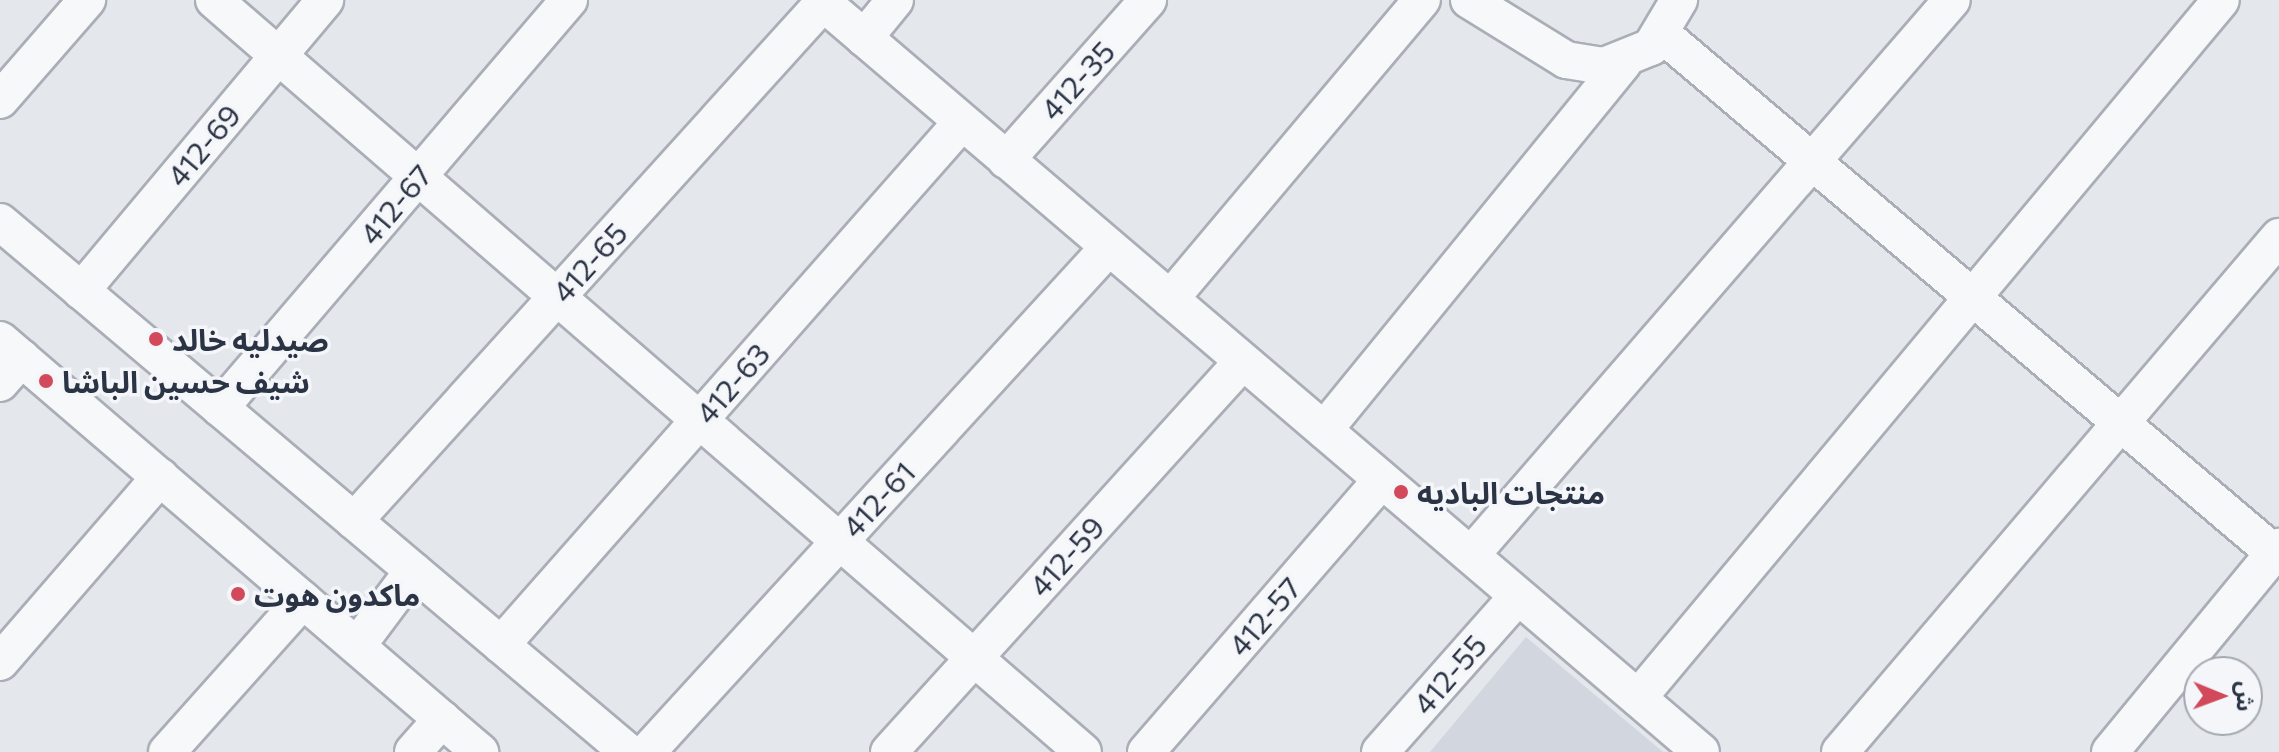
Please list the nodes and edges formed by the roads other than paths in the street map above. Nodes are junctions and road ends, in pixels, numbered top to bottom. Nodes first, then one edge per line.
1 (87, 0) edge
2 (214, 0) edge
3 (325, 0) edge
4 (569, 0) edge
5 (895, 0) edge
6 (1148, 0) edge
7 (1422, 0) edge
8 (1469, 0) edge
9 (1679, 0) edge
10 (1952, 0) edge
11 (2221, 0) edge
12 (822, 2) edge
13 (1663, 35) junction
14 (864, 38) junction
15 (278, 56) junction
16 (1623, 63) junction
17 (0, 100) edge
18 (962, 122) junction
19 (1813, 158) junction
20 (1006, 160) junction
21 (418, 177) junction
22 (0, 222) edge
23 (2279, 237) edge
24 (1109, 247) junction
25 (81, 291) junction
26 (1972, 294) junction
27 (557, 297) junction
28 (1170, 299) junction
29 (7, 360) edge
30 (1243, 361) junction
31 (220, 408) junction
32 (699, 420) junction
33 (2121, 421) junction
34 (1324, 430) junction
35 (160, 477) junction
36 (1382, 480) junction
37 (354, 521) junction
38 (839, 541) junction
39 (2277, 552) edge
40 (1471, 555) junction
41 (413, 571) junction
42 (1518, 596) junction
43 (303, 600) junction
44 (501, 645) junction
45 (357, 646) junction
46 (974, 658) junction
47 (0, 662) edge
48 (1638, 698) junction
49 (442, 719) junction
50 (167, 752) edge
51 (413, 752) edge
52 (480, 752) edge
53 (628, 752) edge
54 (647, 752) edge
55 (889, 752) edge
56 (1083, 752) edge
57 (1146, 752) edge
58 (1380, 752) edge
59 (1701, 752) edge
60 (1840, 752) edge
61 (2110, 752) edge

1 - 17 street
2 - 15 street
3 - 15 street, 412-69
4 - 21 street, 412-67
5 - 14 street
6 - 20 street, 412-35
7 - 28 street
8 - 16 street
9 - 13 street
10 - 19 street
11 - 26 street
12 - 14 street
12 - 27 street, 412-65
13 - 16 street
13 - 19 street
14 - 18 street
15 - 21 street
15 - 25 street, 412-69
16 - 34 street
18 - 20 street
18 - 32 street, 412-63
19 - 26 street
19 - 40 street
20 - 24 street
21 - 27 street
21 - 31 street, 412-67
22 - 25 street
23 - 33 street
24 - 28 street
24 - 38 street, 412-61
25 - 31 street
26 - 33 street
26 - 48 street
27 - 32 street
27 - 37 street, 412-65
28 - 30 street
29 - 35 street
30 - 34 street
30 - 46 street, 412-59
31 - 37 street
32 - 38 street
32 - 44 street, 412-63
33 - 39 street
33 - 60 street
34 - 36 street
35 - 43 street
35 - 47 street
36 - 40 street
36 - 57 street, 412-57
37 - 41 street
38 - 46 street
38 - 54 street, 412-61
39 - 61 street
40 - 42 street
41 - 44 street
41 - 45 street
42 - 48 street
42 - 58 street, 412-55
43 - 45 street
43 - 50 street
44 - 53 street
45 - 49 street
46 - 55 street, 412-59
46 - 56 street
48 - 59 street
49 - 51 street
49 - 52 street

